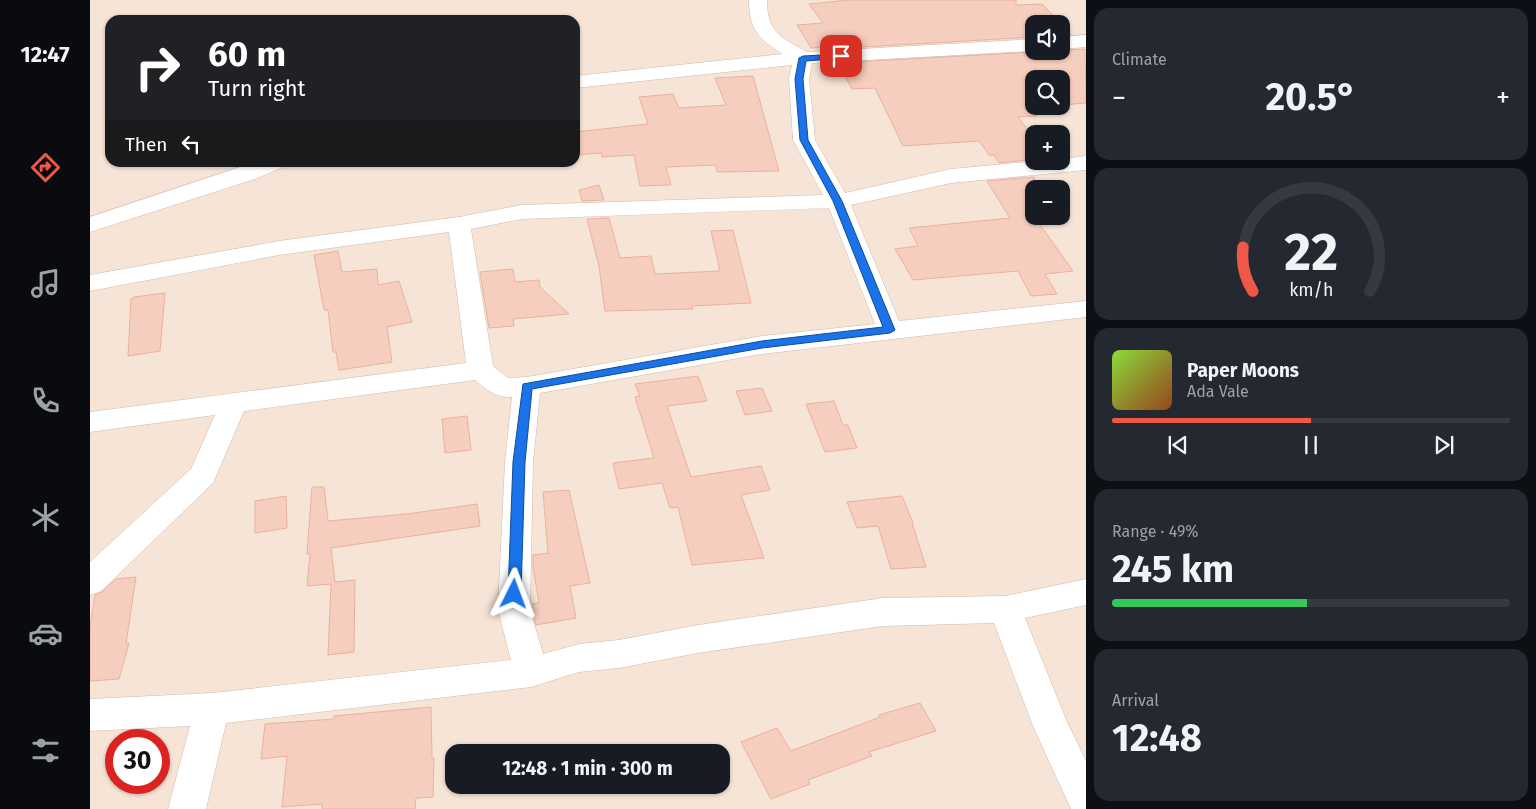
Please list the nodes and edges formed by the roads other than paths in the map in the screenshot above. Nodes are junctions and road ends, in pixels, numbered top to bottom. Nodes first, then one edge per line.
1 (758, 0) edge
2 (1086, 41) edge
3 (1070, 42) edge
4 (1025, 45) edge
5 (803, 58) junction
6 (580, 81) edge
7 (1086, 163) edge
8 (263, 167) edge
9 (838, 201) junction
10 (459, 224) junction
11 (90, 225) edge
12 (90, 283) edge
13 (1086, 309) edge
14 (890, 330) junction
15 (480, 370) junction
16 (527, 386) junction
17 (234, 403) junction
18 (90, 422) edge
19 (90, 582) edge
20 (1086, 592) edge
21 (1005, 609) junction
22 (531, 672) junction
23 (212, 709) junction
24 (90, 715) edge
25 (1086, 801) edge
26 (187, 809) edge

1 - 5 street
2 - 3 street
4 - 5 street
5 - 6 street
5 - 9 street
7 - 9 street
8 - 11 street
9 - 10 street
9 - 14 street
10 - 12 street
10 - 15 street
13 - 14 street
14 - 16 street
15 - 16 street
15 - 17 street
16 - 22 street
17 - 18 street
17 - 19 street
20 - 21 street
21 - 22 street
21 - 25 street
22 - 23 street
23 - 24 street
23 - 26 street

